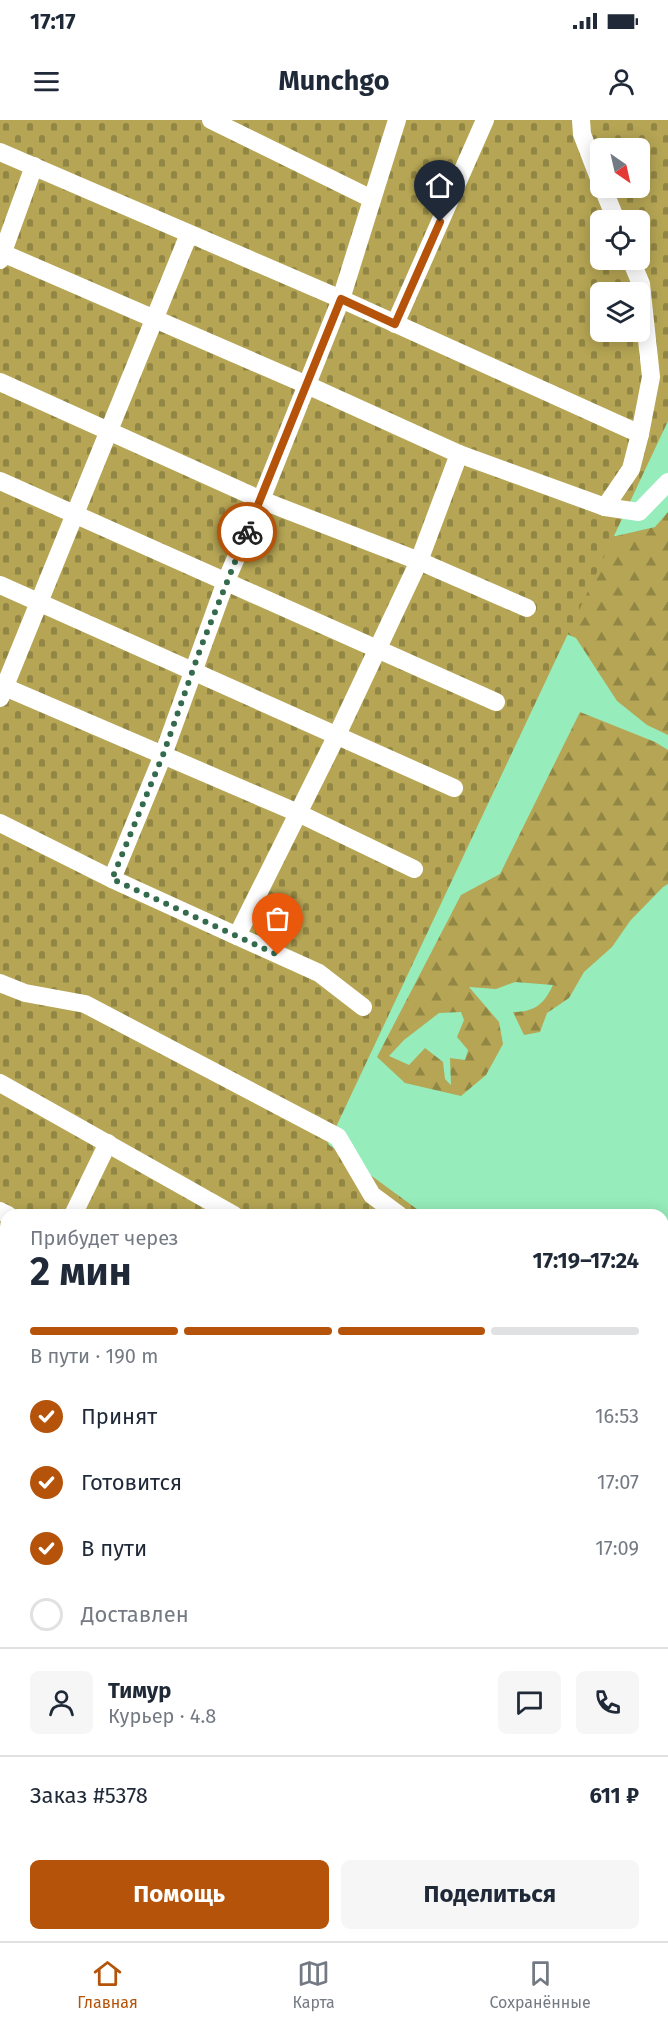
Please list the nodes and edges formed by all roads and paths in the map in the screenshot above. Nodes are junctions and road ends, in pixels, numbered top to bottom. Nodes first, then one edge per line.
1 (211, 120) edge
2 (396, 120) edge
3 (485, 120) edge
4 (581, 120) edge
5 (0, 152) edge
6 (590, 155) edge
7 (34, 166) junction
8 (372, 199) junction
9 (189, 234) junction
10 (1, 255) edge
11 (635, 270) edge
12 (341, 299) junction
13 (154, 319) junction
14 (395, 324) junction
15 (0, 382) edge
16 (307, 386) junction
17 (109, 431) junction
18 (640, 434) junction
19 (459, 454) junction
20 (0, 481) edge
21 (668, 482) edge
22 (261, 500) junction
23 (605, 507) junction
24 (75, 514) junction
25 (419, 561) junction
26 (226, 581) junction
27 (0, 585) edge
28 (39, 602) junction
29 (527, 608) dead end
30 (377, 650) junction
31 (193, 669) junction
32 (2, 690) edge
33 (496, 702) dead end
34 (337, 735) junction
35 (163, 755) junction
36 (454, 788) dead end
37 (298, 813) junction
38 (0, 823) edge
39 (414, 869) dead end
40 (112, 879) junction
41 (237, 936) junction
42 (0, 983) edge
43 (363, 1008) dead end
44 (0, 1083) edge
45 (108, 1143) junction
46 (204, 1208) edge
47 (76, 1209) edge
48 (391, 1209) edge

1 - 8 lane
2 - 8 lane
3 - 14 lane
4 - 6 lane
5 - 7 lane
7 - 9 lane
7 - 10 lane
8 - 12 lane
9 - 12 lane
9 - 13 lane
10 - 13 lane
11 - 18 lane
12 - 14 lane
12 - 16 lane
13 - 16 lane
13 - 17 lane
14 - 18 lane
15 - 17 lane
16 - 19 lane
16 - 22 lane
17 - 22 lane
17 - 24 lane
18 - 23 lane
19 - 23 lane
19 - 25 lane
20 - 24 lane
21 - 23 lane
22 - 25 lane
22 - 26 lane
24 - 26 lane
24 - 28 lane
25 - 29 lane
25 - 30 lane
26 - 30 lane
26 - 31 lane
27 - 28 lane
28 - 31 lane
28 - 32 lane
30 - 33 lane
30 - 34 lane
31 - 34 lane
31 - 35 lane
32 - 35 lane
34 - 36 lane
34 - 37 lane
35 - 37 lane
35 - 40 lane
37 - 39 lane
37 - 41 lane
38 - 40 lane
40 - 41 lane
41 - 43 lane
42 - 48 lane
44 - 45 lane
45 - 46 lane
45 - 47 lane

